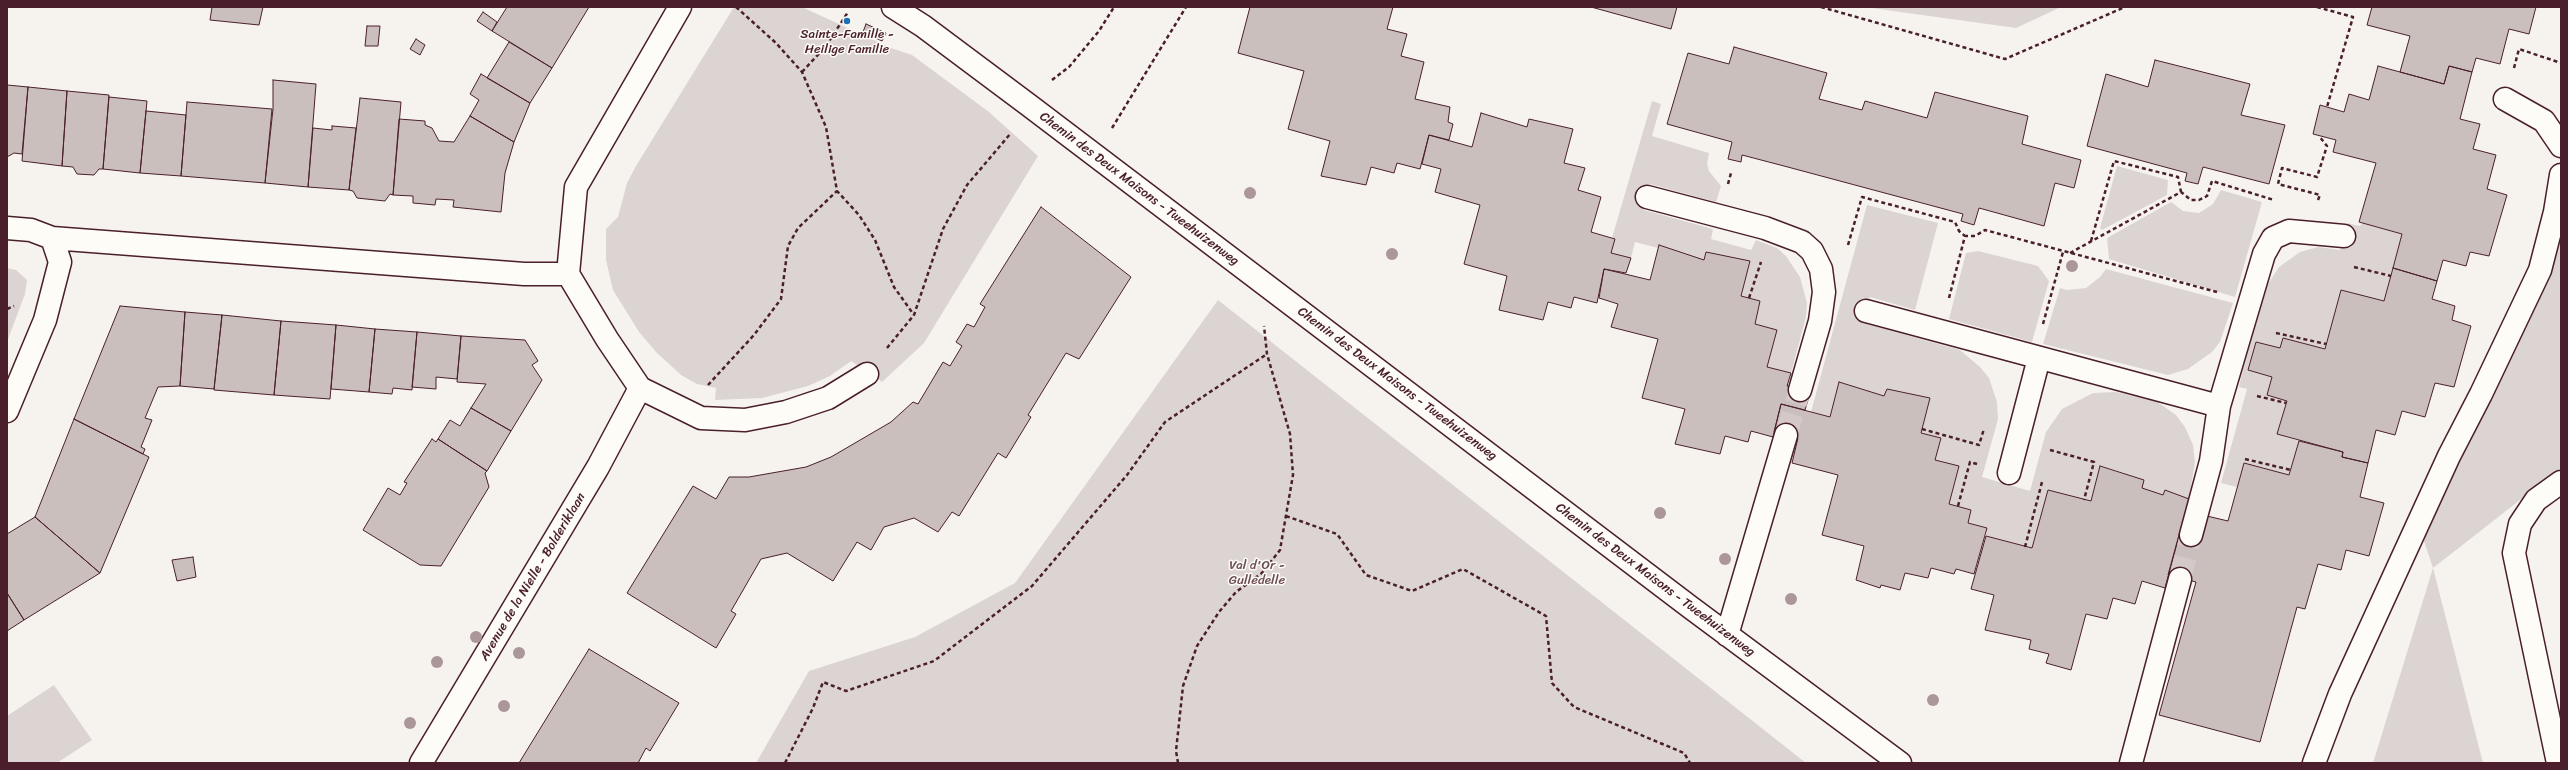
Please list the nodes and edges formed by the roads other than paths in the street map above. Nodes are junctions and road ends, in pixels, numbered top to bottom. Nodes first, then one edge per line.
1 (680, 7) edge
2 (893, 7) edge
3 (2505, 99) road end
4 (2561, 146) edge
5 (2561, 175) edge
6 (1647, 197) dead end
7 (7, 228) edge
8 (2344, 236) dead end
9 (52, 238) junction
10 (568, 274) junction
11 (1866, 310) dead end
12 (2037, 357) junction
13 (867, 374) road end
14 (640, 388) junction
15 (1800, 390) tunnel mouth
16 (2219, 406) junction
17 (7, 410) edge
18 (1786, 435) tunnel mouth
19 (2009, 473) road end
20 (2561, 482) edge
21 (2191, 535) tunnel mouth
22 (2180, 579) tunnel mouth
23 (1728, 635) junction
24 (421, 763) edge
25 (1900, 763) edge
26 (2131, 763) edge
27 (2314, 763) edge
28 (2558, 763) edge

1 - 10 street
2 - 23 street, Chemin des Deux Maisons - Tweehuizenweg
3 - 4 street
5 - 27 street
6 - 15 street
7 - 9 street
8 - 16 street
9 - 10 street
9 - 17 street
10 - 14 street
11 - 12 street
12 - 16 street
12 - 19 street
13 - 14 street
14 - 24 street, Avenue de la Nielle - Bolderiklaan
16 - 21 street
18 - 23 street
20 - 28 street
22 - 26 street
23 - 25 street, Chemin des Deux Maisons - Tweehuizenweg

